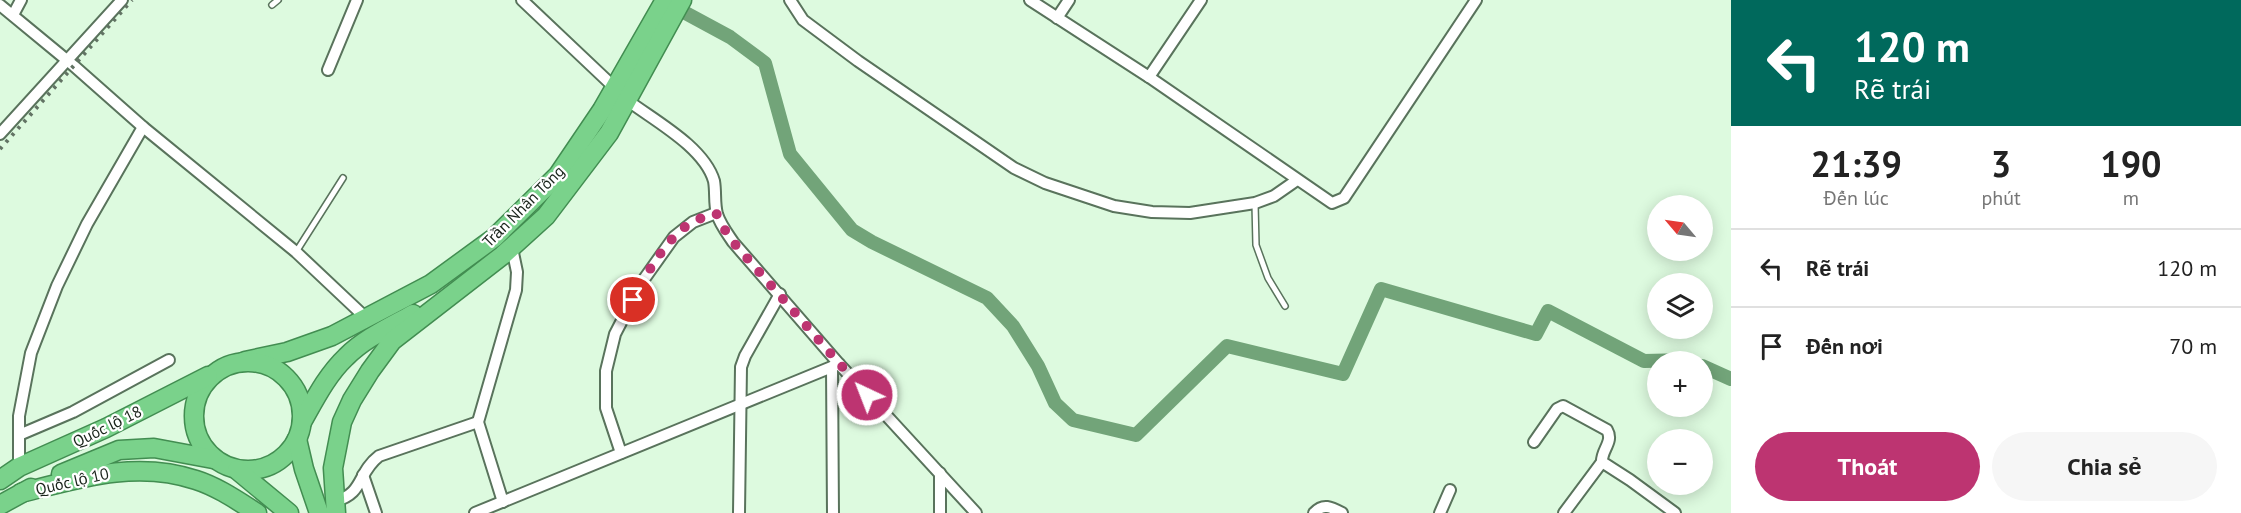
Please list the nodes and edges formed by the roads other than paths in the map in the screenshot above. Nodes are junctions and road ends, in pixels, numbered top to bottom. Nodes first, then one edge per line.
1 (21, 0) edge
2 (122, 0) edge
3 (278, 0) edge
4 (357, 0) edge
5 (522, 0) edge
6 (682, 0) edge
7 (790, 0) edge
8 (1030, 0) edge
9 (1069, 0) edge
10 (1201, 0) edge
11 (1476, 0) edge
12 (0, 5) edge
13 (272, 5) dead end
14 (664, 12) edge
15 (13, 15) junction
16 (1057, 18) junction
17 (66, 60) junction
18 (328, 70) dead end
19 (1149, 77) junction
20 (621, 94) junction
21 (143, 127) junction
22 (0, 134) edge
23 (343, 178) dead end
24 (1297, 180) junction
25 (1255, 203) junction
26 (716, 213) junction
27 (512, 248) junction
28 (296, 252) junction
29 (465, 286) junction
30 (780, 294) junction
31 (1285, 306) dead end
32 (366, 318) junction
33 (169, 360) dead end
34 (245, 362) junction
35 (835, 366) junction
36 (215, 372) junction
37 (740, 405) junction
38 (478, 422) junction
39 (300, 431) junction
40 (19, 435) junction
41 (1534, 442) dead end
42 (621, 453) junction
43 (213, 459) junction
44 (1602, 462) junction
45 (19, 467) junction
46 (237, 470) junction
47 (939, 473) junction
48 (363, 475) junction
49 (0, 480) edge
50 (1450, 490) dead end
51 (21, 493) junction
52 (503, 502) junction
53 (0, 505) edge
54 (335, 507) edge
55 (257, 513) edge
56 (289, 513) edge
57 (319, 513) edge
58 (376, 513) edge
59 (476, 513) edge
60 (739, 513) edge
61 (833, 513) edge
62 (940, 513) edge
63 (976, 513) edge
64 (1314, 513) edge
65 (1342, 513) edge
66 (1440, 513) edge
67 (1564, 513) edge
68 (1675, 513) edge

1 - 15 street
2 - 17 street
3 - 13 lane
4 - 18 street
5 - 20 street
6 - 14 highway, Trần Nhân Tông
7 - 25 street
8 - 16 street
9 - 16 street
10 - 19 street
11 - 24 street
12 - 15 street
14 - 20 highway, Trần Nhân Tông
15 - 17 street
16 - 19 street
17 - 21 street
17 - 22 street
19 - 24 street
20 - 26 street
20 - 27 highway, Trần Nhân Tông
20 - 32 highway, Trần Nhân Tông
21 - 28 street
21 - 40 street
23 - 28 lane
24 - 25 street
25 - 31 lane
26 - 30 street
26 - 42 street
27 - 29 highway, Trần Nhân Tông
27 - 38 street
28 - 32 street
29 - 39 highway, Trần Nhân Tông
29 - 54 highway, Trần Nhân Tông
30 - 35 street
30 - 37 street
32 - 34 highway, Trần Nhân Tông
33 - 40 street
34 - 36 highway
34 - 39 highway
35 - 37 street
35 - 47 street
35 - 61 street
36 - 43 highway
36 - 45 highway, Quốc lộ 18
37 - 42 street
37 - 60 street
38 - 48 street
38 - 52 street
39 - 46 highway
39 - 57 highway
40 - 45 street
41 - 44 street
42 - 52 street
43 - 46 highway
43 - 51 highway, Quốc lộ 18
44 - 67 street
44 - 68 street
45 - 49 highway, Quốc lộ 18
46 - 56 highway
47 - 62 street
47 - 63 street
48 - 54 street
48 - 58 street
50 - 66 street
51 - 53 highway, Quốc lộ 18
51 - 55 highway, Quốc lộ 10
52 - 59 street
64 - 65 street

